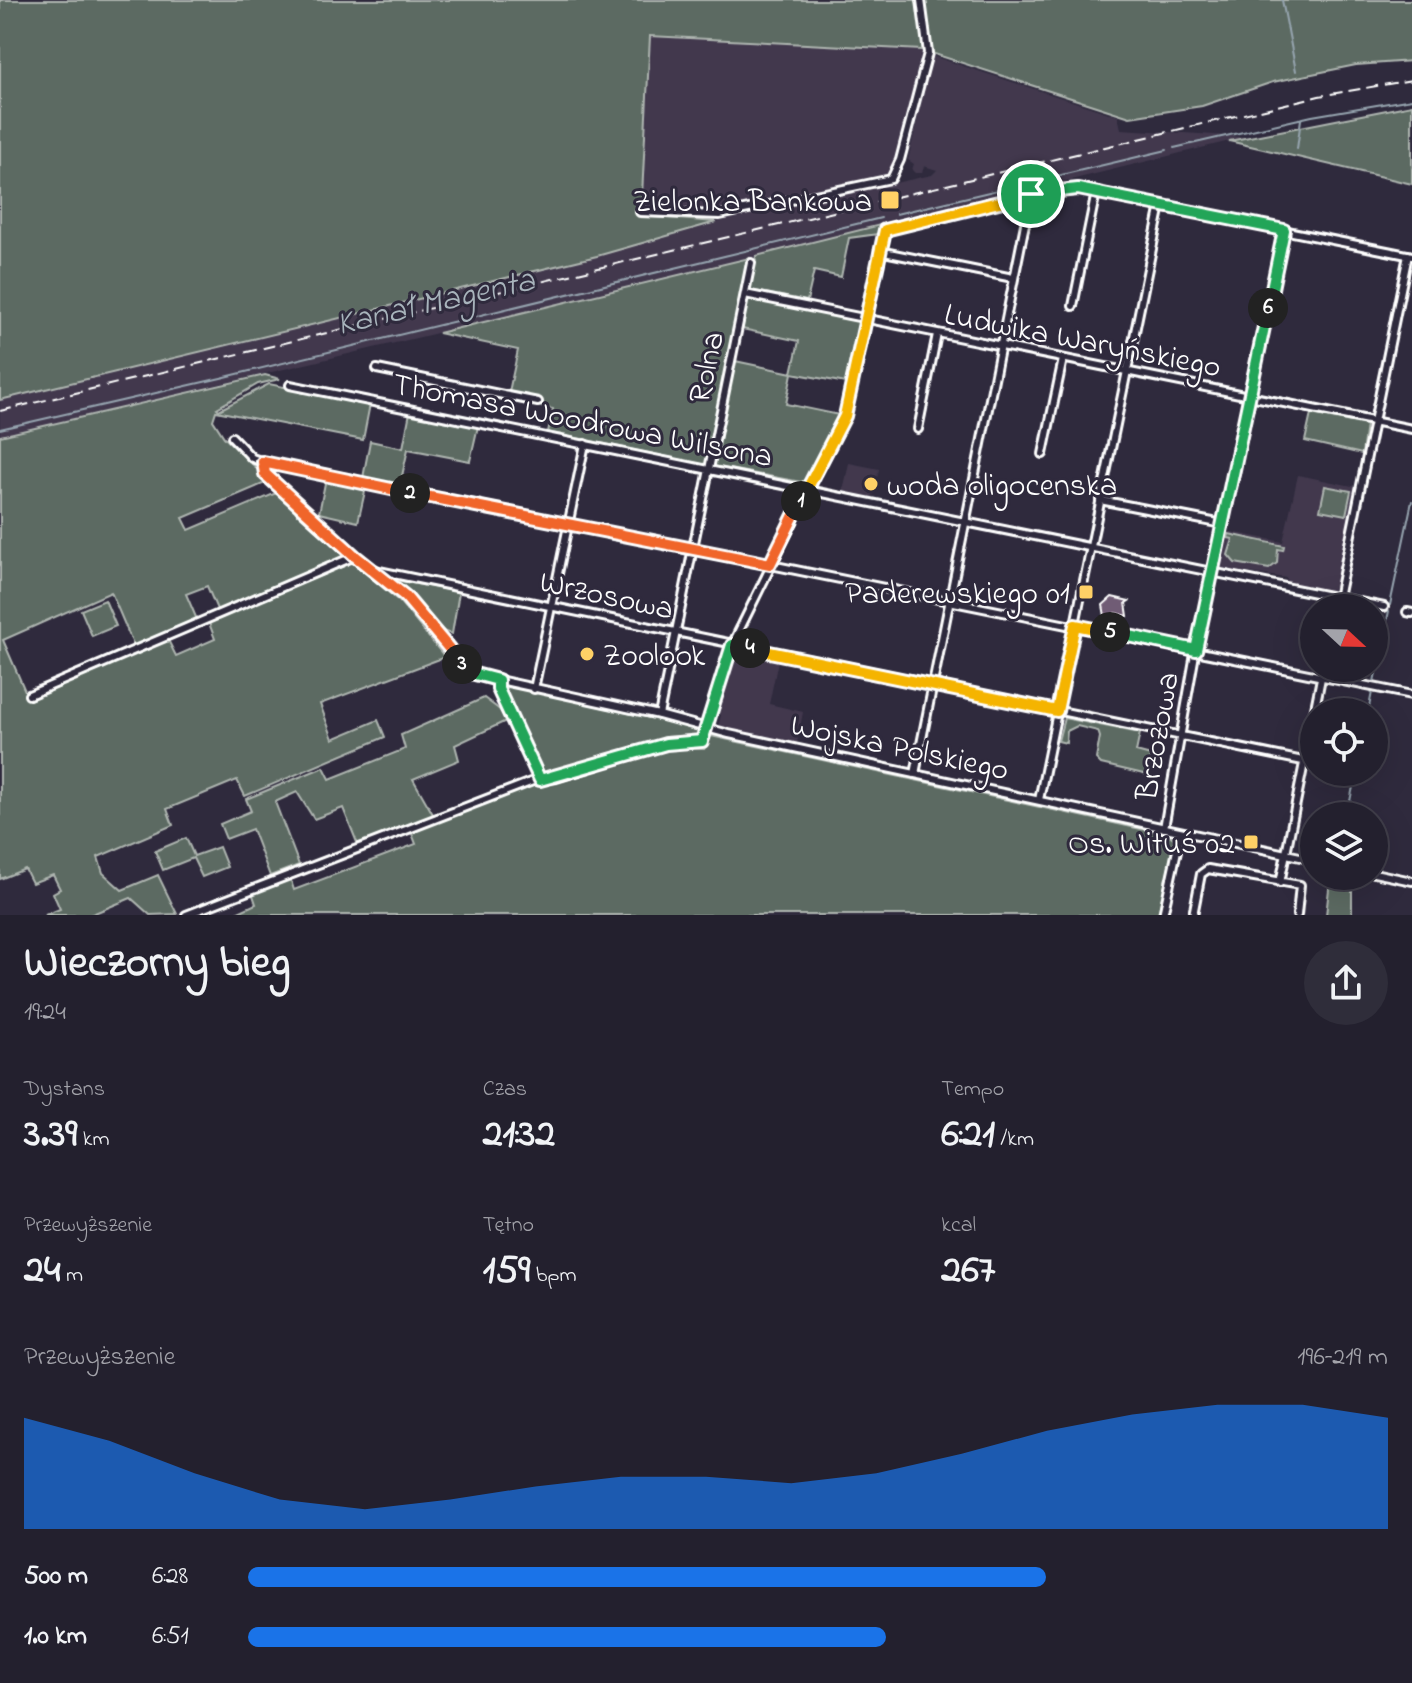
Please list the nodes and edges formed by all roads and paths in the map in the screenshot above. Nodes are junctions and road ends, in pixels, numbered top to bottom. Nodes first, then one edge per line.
1 (921, 0) edge
2 (1096, 192) junction
3 (1031, 194) junction
4 (1161, 205) junction
5 (640, 212) dead end
6 (1284, 230) junction
7 (879, 251) junction
8 (1410, 256) edge
9 (751, 263) dead end
10 (1013, 278) junction
11 (745, 294) junction
12 (1073, 306) dead end
13 (866, 320) junction
14 (937, 334) junction
15 (1000, 347) junction
16 (1063, 359) junction
17 (377, 369) dead end
18 (1126, 372) junction
19 (290, 385) dead end
20 (1250, 397) junction
21 (538, 402) dead end
22 (1374, 421) junction
23 (918, 429) dead end
24 (1412, 429) edge
25 (232, 437) dead end
26 (585, 444) junction
27 (1043, 454) dead end
28 (263, 462) junction
29 (709, 469) junction
30 (808, 489) junction
31 (1100, 500) junction
32 (964, 520) junction
33 (569, 524) junction
34 (1223, 524) junction
35 (1091, 547) junction
36 (691, 548) junction
37 (355, 556) junction
38 (770, 564) junction
39 (371, 569) junction
40 (1213, 572) junction
41 (1319, 594) edge
42 (1339, 594) edge
43 (948, 600) junction
44 (552, 607) junction
45 (1075, 625) junction
46 (675, 632) junction
47 (732, 645) junction
48 (1196, 650) junction
49 (1300, 668) edge
50 (498, 680) junction
51 (1361, 682) edge
52 (932, 686) junction
53 (534, 689) junction
54 (29, 695) dead end
55 (1412, 695) edge
56 (1057, 711) junction
57 (659, 715) junction
58 (708, 729) junction
59 (1179, 736) junction
60 (1300, 760) edge
61 (915, 774) junction
62 (1300, 776) edge
63 (540, 780) junction
64 (1039, 800) junction
65 (1164, 828) junction
66 (1181, 832) junction
67 (1285, 854) junction
68 (1300, 857) edge
69 (1388, 876) edge
70 (1412, 881) edge
71 (1280, 883) junction
72 (186, 915) edge
73 (1163, 915) edge
74 (1193, 915) edge
75 (1297, 915) edge

1 - 5 street
2 - 3 street
2 - 4 street
2 - 12 street
3 - 7 street
3 - 10 street
4 - 6 street
4 - 18 street
6 - 8 street
6 - 20 street, Brzozowa
7 - 10 street
7 - 13 street
8 - 22 street
9 - 11 street, Rolna
10 - 15 street
11 - 13 street, Ludwika Waryńskiego
11 - 29 street, Rolna
13 - 14 street, Ludwika Waryńskiego
13 - 30 street
14 - 15 street, Ludwika Waryńskiego
14 - 23 street
15 - 16 street, Ludwika Waryńskiego
15 - 32 street
16 - 18 street, Ludwika Waryńskiego
16 - 27 street
17 - 21 street
18 - 20 street, Ludwika Waryńskiego
18 - 31 street
19 - 26 street, Thomasa Woodrowa Wilsona
20 - 22 street, Ludwika Waryńskiego
20 - 34 street, Brzozowa
22 - 24 street, Ludwika Waryńskiego
22 - 42 street
25 - 28 street
26 - 29 street, Thomasa Woodrowa Wilsona
26 - 33 street
28 - 33 street
28 - 37 street
29 - 30 street, Thomasa Woodrowa Wilsona
29 - 36 street, Rolna
30 - 32 street, Thomasa Woodrowa Wilsona
30 - 38 street
31 - 34 street
31 - 35 street
32 - 35 street, Thomasa Woodrowa Wilsona
32 - 43 street
33 - 36 street
33 - 44 street
34 - 40 street, Brzozowa
35 - 40 street, Thomasa Woodrowa Wilsona
35 - 45 street
36 - 38 street
36 - 46 street, Rolna
37 - 39 street
37 - 54 street
38 - 43 street
38 - 47 street
39 - 44 street, Wrzosowa
39 - 50 street, Wojska Polskiego
40 - 41 street, Thomasa Woodrowa Wilsona
40 - 48 street, Brzozowa
43 - 45 street
43 - 52 street
44 - 46 street, Wrzosowa
44 - 53 street
45 - 48 street
45 - 56 street
46 - 47 street, Wrzosowa
46 - 57 street, Rolna
47 - 52 street, Wrzosowa
47 - 58 street
48 - 49 street
48 - 59 street, Brzozowa
50 - 53 street, Wojska Polskiego
50 - 63 street
51 - 55 street
52 - 56 street, Wrzosowa
52 - 61 street
53 - 57 street, Wojska Polskiego
56 - 59 street, Wrzosowa
56 - 64 street
57 - 58 street, Wojska Polskiego
58 - 61 street, Wojska Polskiego
58 - 63 street
59 - 60 street, Wrzosowa
59 - 65 street, Brzozowa
61 - 64 street, Wojska Polskiego
62 - 67 street
63 - 72 street
64 - 65 street, Wojska Polskiego
65 - 66 street, Wojska Polskiego
66 - 67 street, Wojska Polskiego
66 - 73 street
67 - 68 street, Wojska Polskiego
67 - 71 street
69 - 70 street
71 - 74 street
71 - 75 street

